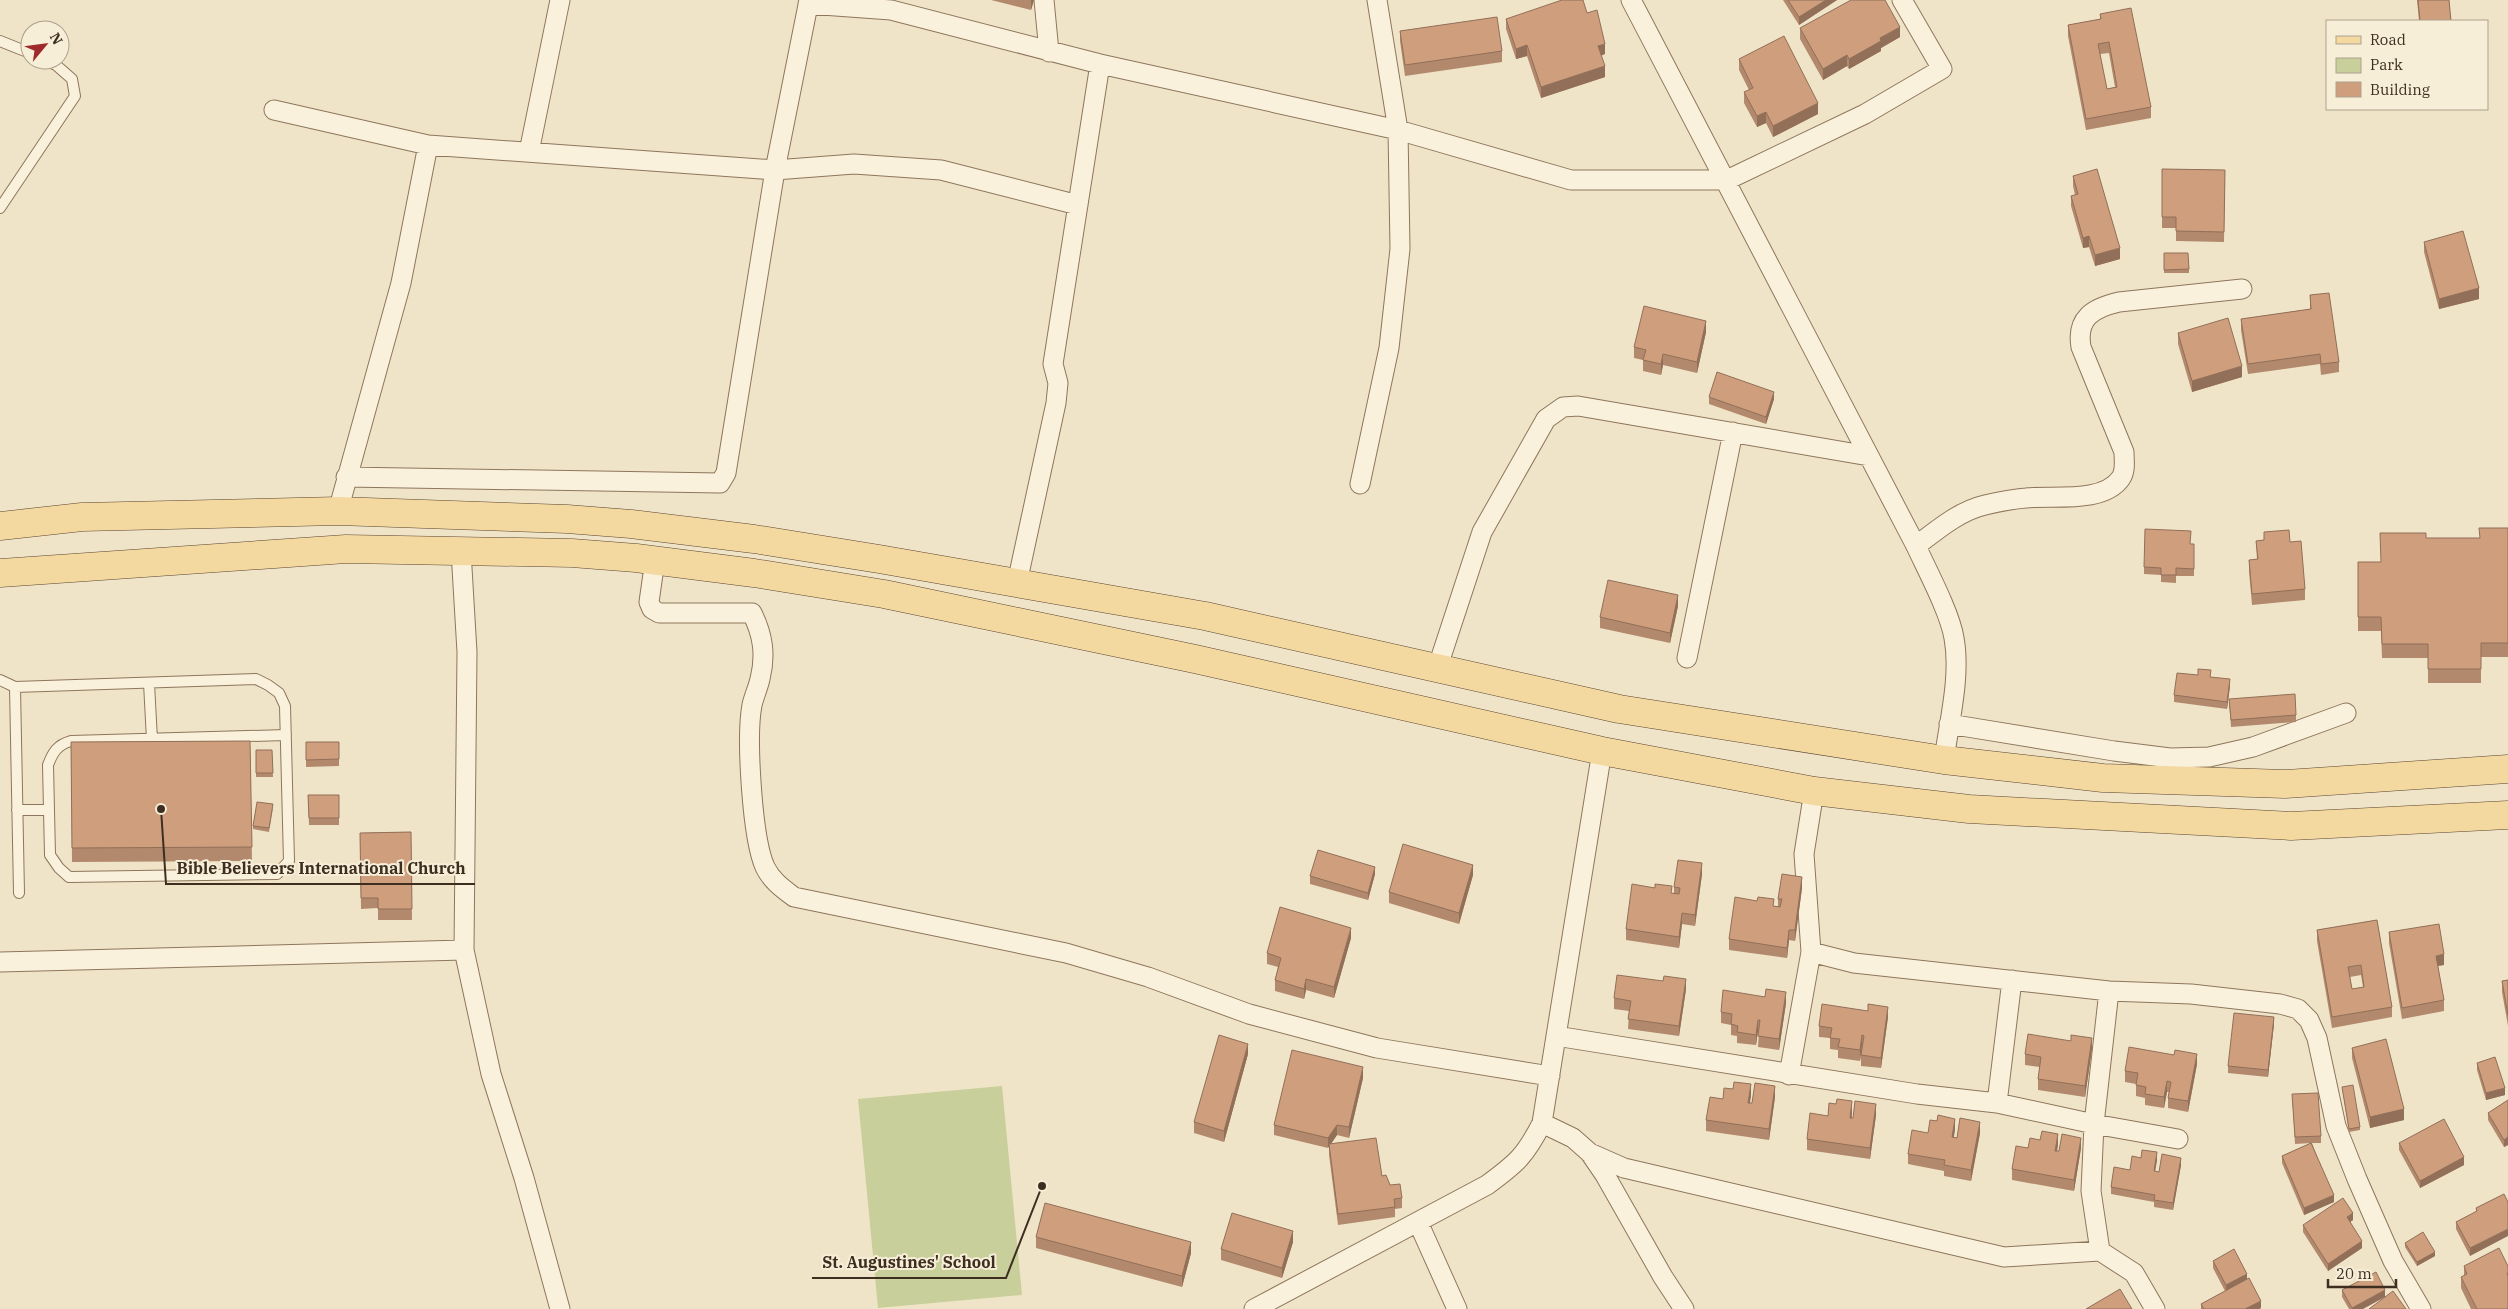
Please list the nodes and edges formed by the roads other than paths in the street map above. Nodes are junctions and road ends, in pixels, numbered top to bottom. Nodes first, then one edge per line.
1 (560, 0) edge
2 (1044, 0) edge
3 (1377, 0) edge
4 (1631, 0) edge
5 (1902, 0) edge
6 (809, 2) edge
7 (0, 40) edge
8 (20, 49) edge
9 (1049, 52) junction
10 (1100, 64) junction
11 (62, 70) edge
12 (274, 110) dead end
13 (1398, 130) junction
14 (428, 145) junction
15 (529, 152) junction
16 (775, 170) junction
17 (1726, 180) junction
18 (1078, 205) junction
19 (0, 208) edge
20 (2242, 288) dead end
21 (1733, 432) junction
22 (1870, 456) junction
23 (346, 477) junction
24 (1360, 484) dead end
25 (338, 511) junction
26 (0, 526) edge
27 (1916, 546) junction
28 (461, 551) junction
29 (655, 560) junction
30 (0, 573) edge
31 (1017, 583) junction
32 (1687, 658) dead end
33 (1437, 668) junction
34 (0, 680) edge
35 (149, 683) junction
36 (15, 688) junction
37 (2346, 713) dead end
38 (1949, 724) junction
39 (286, 735) junction
40 (152, 740) junction
41 (1602, 751) junction
42 (1944, 760) junction
43 (2508, 769) edge
44 (2103, 778) junction
45 (1814, 791) junction
46 (17, 810) junction
47 (49, 810) junction
48 (2508, 815) edge
49 (2097, 816) junction
50 (19, 893) dead end
51 (464, 950) junction
52 (1810, 952) junction
53 (0, 962) edge
54 (2012, 980) junction
55 (2109, 992) junction
56 (1556, 1036) junction
57 (1789, 1075) junction
58 (1550, 1076) junction
59 (1997, 1103) junction
60 (1542, 1123) junction
61 (2094, 1124) junction
62 (2178, 1138) dead end
63 (1590, 1153) junction
64 (1418, 1222) junction
65 (2100, 1251) junction
66 (560, 1309) edge
67 (1254, 1309) edge
68 (1457, 1309) edge
69 (1684, 1309) edge
70 (2155, 1309) edge
71 (2421, 1309) edge

1 - 15 street
2 - 9 street
3 - 13 street
4 - 17 street
5 - 17 street
6 - 9 street
6 - 16 street
7 - 8 lane
9 - 10 street
10 - 13 street
10 - 18 street
11 - 19 lane
12 - 14 street
13 - 17 street
13 - 24 street
14 - 15 street
14 - 23 street
15 - 16 street
16 - 18 street
16 - 23 street
17 - 22 street
18 - 31 street
20 - 27 street
21 - 22 street
21 - 32 street
21 - 33 street
22 - 27 street
23 - 25 street
25 - 26 main road
25 - 31 main road
27 - 38 street
28 - 29 main road
28 - 30 main road
28 - 51 street
29 - 41 main road
29 - 58 street
31 - 33 main road
33 - 42 main road
34 - 36 lane
35 - 36 lane
35 - 39 lane
35 - 40 lane
36 - 46 lane
37 - 38 street
38 - 42 street
39 - 40 lane
39 - 47 lane
40 - 47 lane
41 - 45 main road
41 - 56 street
42 - 44 main road
43 - 44 main road
44 - 49 main road
45 - 49 main road
45 - 52 street
46 - 47 lane
46 - 50 lane
48 - 49 main road
51 - 53 street
51 - 66 street
52 - 54 street
52 - 57 street
54 - 55 street
54 - 59 street
55 - 61 street
55 - 71 street
56 - 57 street
56 - 58 street
57 - 59 street
58 - 60 street
59 - 61 street
60 - 63 street
60 - 64 street
61 - 62 street
61 - 65 street
63 - 65 street
63 - 69 street
64 - 67 street
64 - 68 street
65 - 70 street

